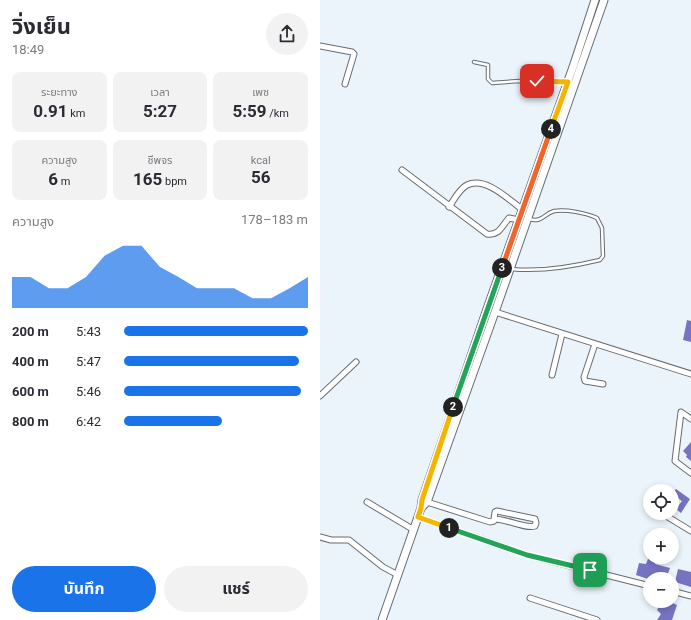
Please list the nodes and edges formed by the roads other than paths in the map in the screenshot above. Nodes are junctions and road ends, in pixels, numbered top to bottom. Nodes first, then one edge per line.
1 (595, 0) edge
2 (604, 0) edge
3 (320, 46) edge
4 (474, 62) dead end
5 (568, 82) junction
6 (345, 84) dead end
7 (402, 170) dead end
8 (450, 207) junction
9 (523, 210) junction
10 (528, 218) junction
11 (519, 220) junction
12 (510, 269) junction
13 (495, 312) junction
14 (562, 334) junction
15 (595, 344) junction
16 (356, 362) dead end
17 (691, 374) edge
18 (552, 375) dead end
19 (603, 384) dead end
20 (320, 396) edge
21 (691, 419) edge
22 (691, 473) edge
23 (367, 502) dead end
24 (427, 502) junction
25 (421, 508) junction
26 (418, 517) junction
27 (494, 519) junction
28 (673, 520) edge
29 (414, 530) junction
30 (691, 531) edge
31 (320, 537) edge
32 (398, 575) junction
33 (643, 584) edge
34 (679, 593) edge
35 (691, 596) edge
36 (530, 598) dead end
37 (382, 620) edge
38 (597, 620) edge

1 - 5 main road
2 - 10 main road
3 - 6 street
4 - 5 lane
5 - 9 main road
7 - 8 street
8 - 9 street
8 - 11 street
9 - 11 main road
10 - 12 main road
10 - 12 lane
11 - 25 main road
12 - 13 main road
13 - 14 street
13 - 24 main road
14 - 15 street
14 - 18 street
15 - 17 street
15 - 19 street
16 - 20 street
21 - 22 street
23 - 29 street
24 - 25 main road
24 - 27 street
25 - 26 main road
26 - 29 main road
26 - 33 street
27 - 27 street
28 - 30 street
29 - 32 main road
31 - 32 street
32 - 37 main road
34 - 35 street
36 - 38 street

